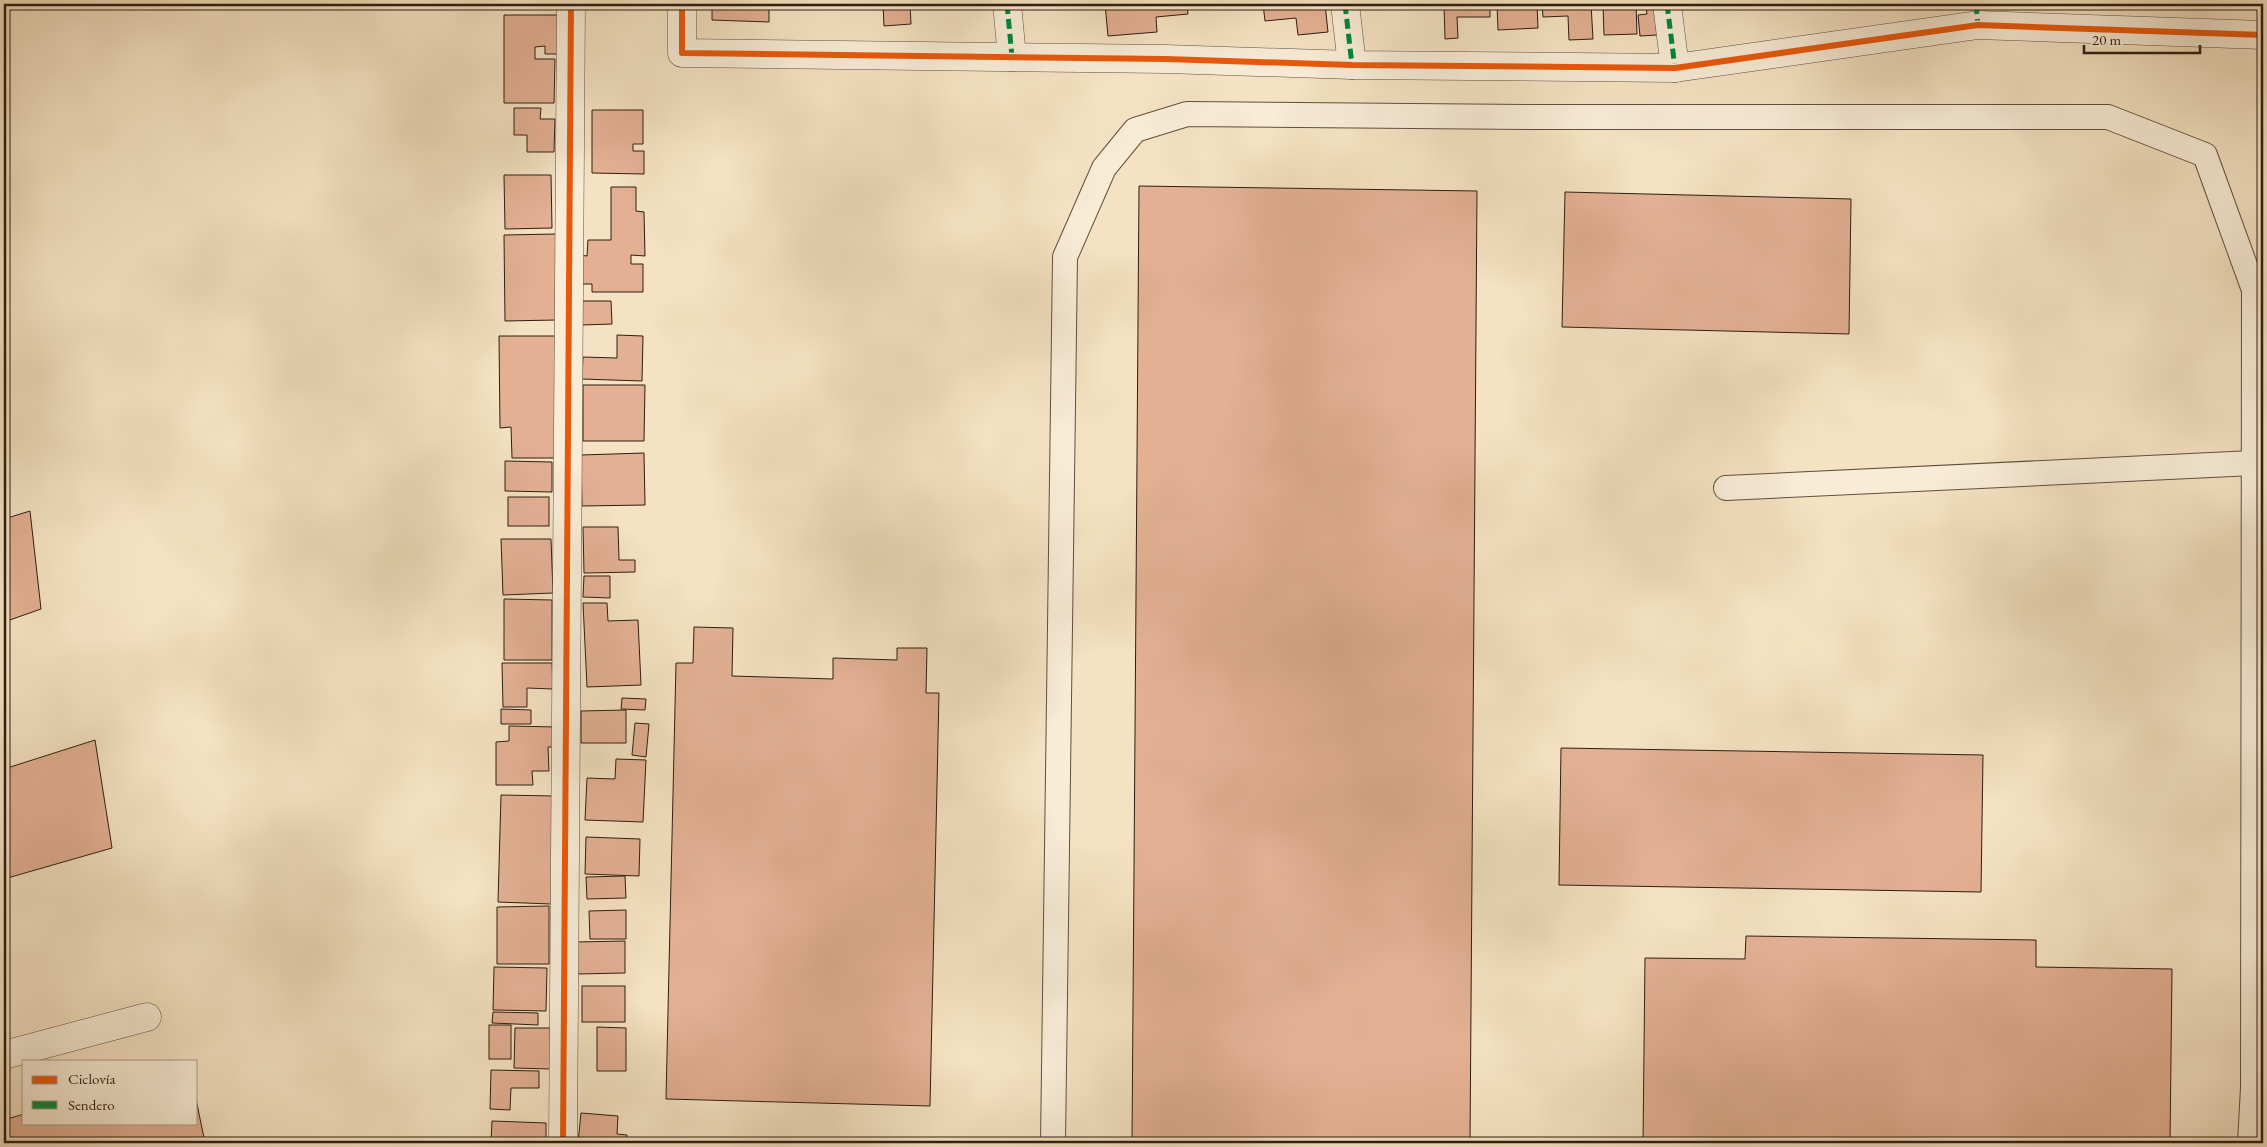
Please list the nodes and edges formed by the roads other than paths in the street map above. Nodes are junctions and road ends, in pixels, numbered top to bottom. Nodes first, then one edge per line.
1 (571, 4) edge
2 (682, 4) edge
3 (1007, 4) edge
4 (1344, 4) edge
5 (1667, 4) edge
6 (1977, 14) edge
7 (2263, 34) edge
8 (1012, 57) junction
9 (1352, 65) junction
10 (1675, 68) junction
11 (2253, 462) junction
12 (1726, 488) dead end
13 (147, 1017) dead end
14 (4, 1055) edge
15 (563, 1143) edge
16 (1053, 1143) edge
17 (2250, 1143) edge

1 - 15 street
2 - 8 street
3 - 8 street
4 - 9 street
5 - 10 street
6 - 7 street
6 - 10 street
8 - 9 street
9 - 10 street
11 - 12 lane
11 - 16 lane
11 - 17 lane
13 - 14 street

